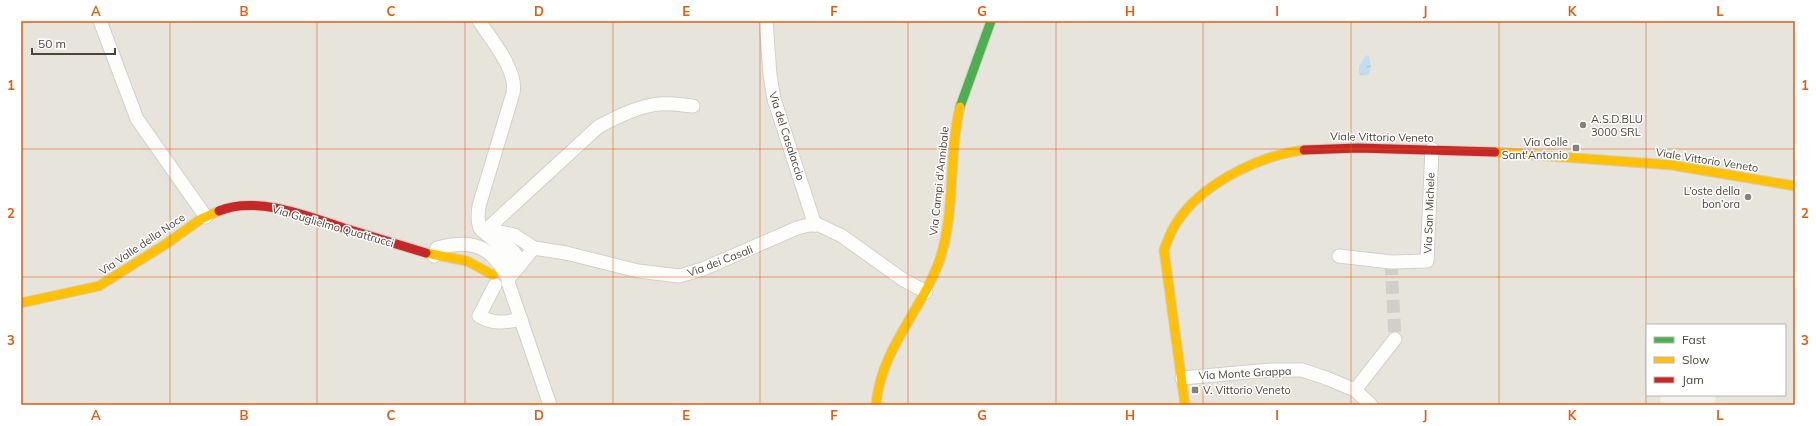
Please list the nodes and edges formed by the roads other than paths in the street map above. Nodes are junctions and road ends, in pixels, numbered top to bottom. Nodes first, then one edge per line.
1 (100, 21) edge
2 (479, 21) edge
3 (766, 21) edge
4 (991, 21) edge
5 (693, 106) dead end
6 (1432, 150) junction
7 (1795, 186) edge
8 (206, 217) junction
9 (815, 225) junction
10 (483, 226) junction
11 (400, 245) joint
12 (534, 248) junction
13 (436, 252) junction
14 (1340, 256) dead end
15 (521, 264) junction
16 (502, 278) junction
17 (926, 292) junction
18 (21, 303) edge
19 (521, 319) junction
20 (1395, 339) tunnel mouth
21 (1182, 378) junction
22 (1355, 390) junction
23 (550, 405) edge
24 (876, 405) edge
25 (1186, 405) edge
26 (1371, 405) edge

1 - 8 street
2 - 10 street
3 - 9 street, Via del Casalaccio
4 - 17 main road, Via Campi d'Annibale
5 - 10 street
6 - 7 main road, Viale Vittorio Veneto
6 - 14 street, Via San Michele
6 - 21 main road, Viale Vittorio Veneto
8 - 11 main road, Via Guglielmo Quattrucci
8 - 18 main road, Via Valle della Noce
9 - 12 street, Via dei Casali
9 - 17 street, Via dei Casali
10 - 12 street
10 - 15 street
10 - 16 street
11 - 13 street, Via Guglielmo Quattrucci
12 - 15 street
13 - 16 main road, Via Guglielmo Quattrucci
13 - 16 street, Via Guglielmo Quattrucci
15 - 16 street
16 - 19 street
16 - 19 street
17 - 24 main road, Via Campi d'Annibale
19 - 23 street
20 - 22 street
21 - 22 street, Via Monte Grappa
21 - 25 main road, Viale Vittorio Veneto
22 - 26 street, Via Monte Grappa

